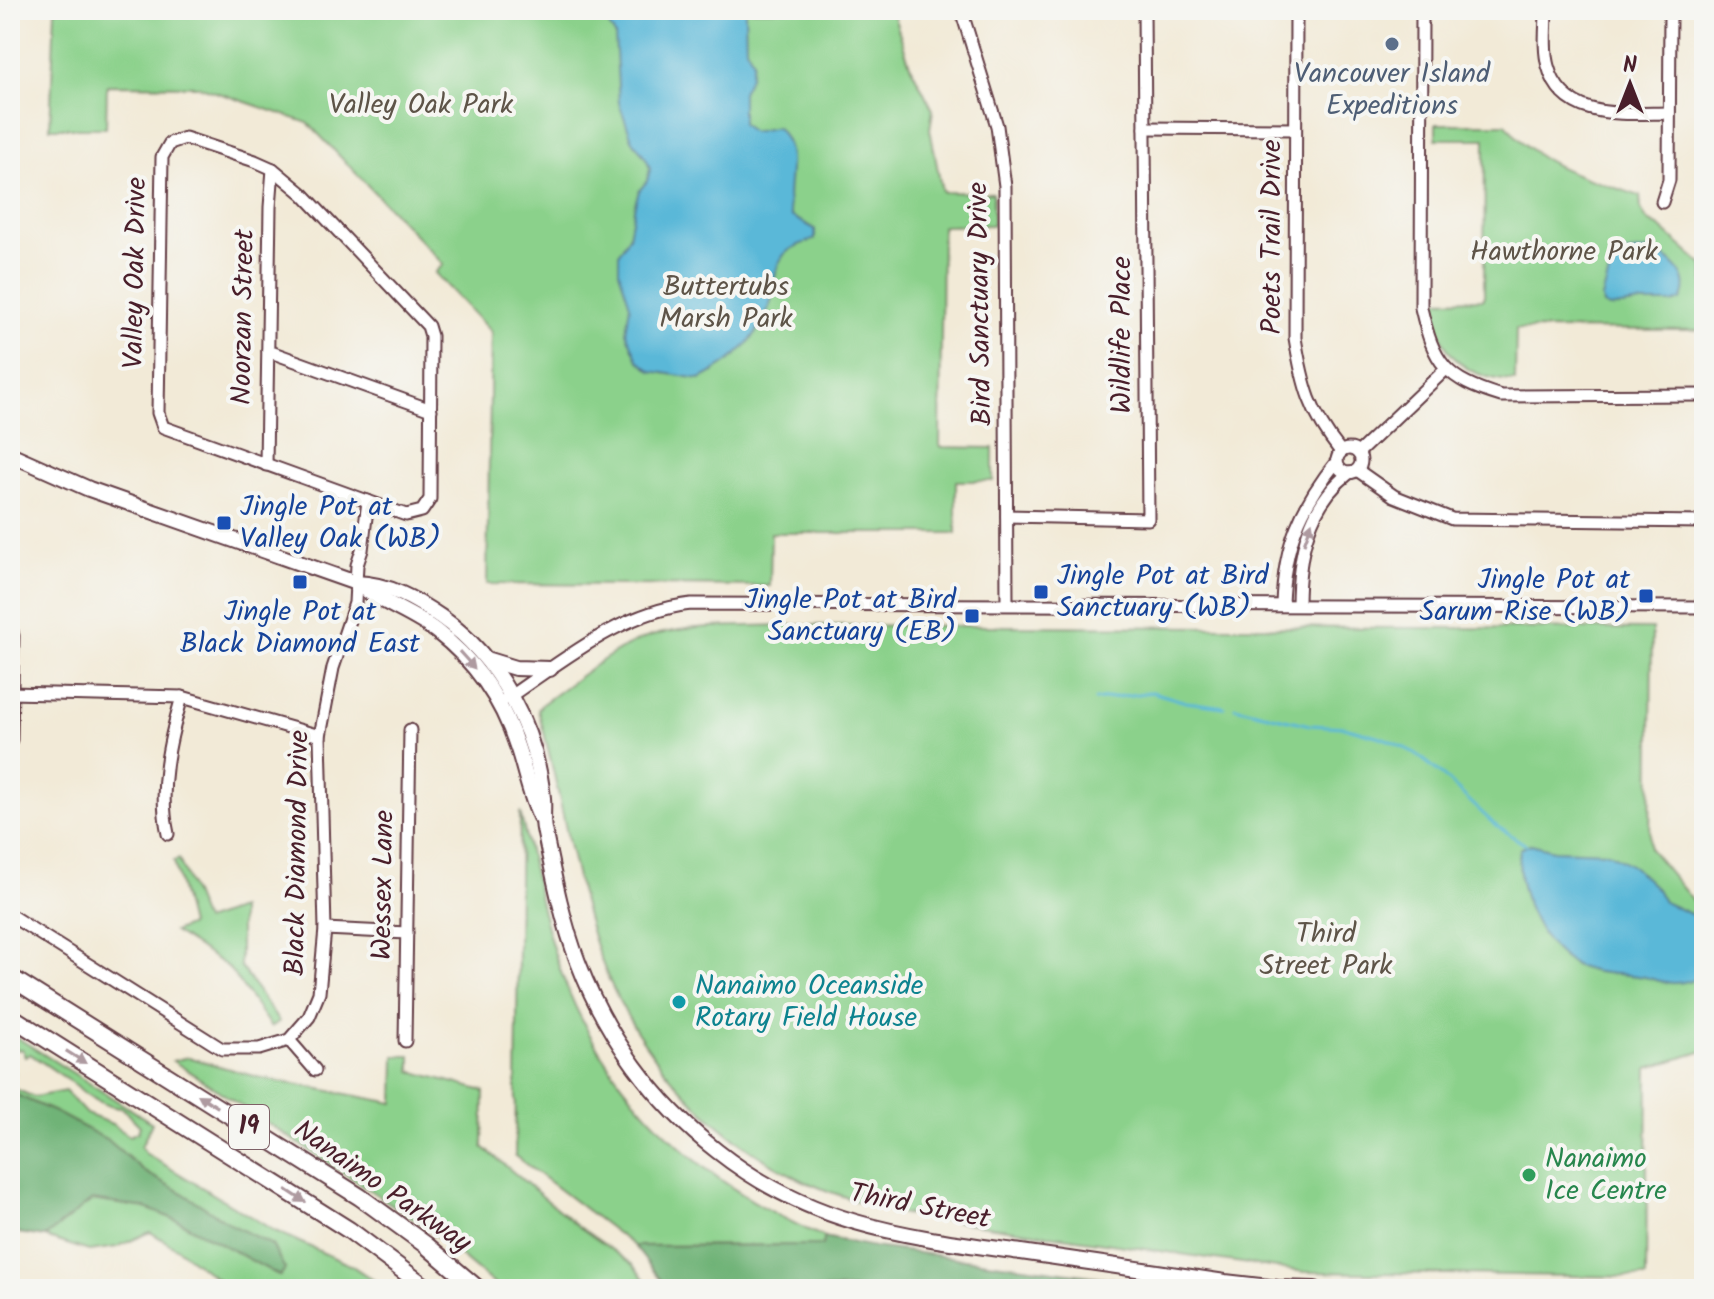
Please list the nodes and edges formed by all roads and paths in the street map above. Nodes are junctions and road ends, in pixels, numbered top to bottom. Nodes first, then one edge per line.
1 (961, 10) edge
2 (1144, 10) edge
3 (1296, 10) edge
4 (1422, 10) edge
5 (1546, 10) edge
6 (1670, 10) edge
7 (1669, 113) junction
8 (1145, 128) junction
9 (1295, 129) junction
10 (273, 169) junction
11 (1662, 202) dead end
12 (268, 351) junction
13 (1445, 370) junction
14 (1704, 395) edge
15 (431, 410) junction
16 (1358, 453) junction
17 (10, 454) edge
18 (1339, 456) junction
19 (266, 465) junction
20 (1353, 472) junction
21 (368, 501) junction
22 (1007, 516) junction
23 (1704, 522) edge
24 (356, 583) junction
25 (1007, 604) junction
26 (1282, 604) junction
27 (1298, 605) junction
28 (1704, 607) edge
29 (10, 623) edge
30 (485, 658) junction
31 (550, 669) junction
32 (11, 693) edge
33 (182, 697) junction
34 (505, 699) junction
35 (410, 730) dead end
36 (320, 736) junction
37 (11, 740) edge
38 (168, 834) dead end
39 (10, 915) edge
40 (325, 929) junction
41 (407, 933) junction
42 (10, 977) edge
43 (10, 1016) edge
44 (289, 1040) junction
45 (405, 1041) dead end
46 (315, 1070) dead end
47 (428, 1289) edge
48 (478, 1289) edge
49 (1315, 1289) edge

1 - 22 street, Bird Sanctuary Drive
2 - 8 street, Wildlife Place
3 - 9 street, Poets Trail Drive
4 - 13 street
5 - 7 street
6 - 7 street
7 - 11 street
8 - 9 street
8 - 22 street, Wildlife Place
9 - 18 street, Poets Trail Drive
10 - 12 street, Noorzan Street
10 - 15 street, Valley Oak Drive
10 - 19 street, Valley Oak Drive
12 - 15 street
12 - 19 street, Noorzan Street
13 - 14 street
13 - 16 street
15 - 21 street, Valley Oak Drive
16 - 18 street
16 - 20 street
17 - 24 main road
18 - 20 street
18 - 26 street
19 - 21 street, Valley Oak Drive
20 - 23 street
27 -> 20 street
21 - 24 street
22 - 25 street, Bird Sanctuary Drive
24 - 30 main road
24 -> 34 main road
24 - 36 street, Black Diamond Drive
25 - 26 street
25 - 31 street
26 - 27 street
27 - 28 street
29 - 32 street
30 - 31 main road
30 - 34 main road
31 - 34 street
32 - 33 street
32 - 37 street
33 - 36 street
33 - 38 street
34 - 49 main road, Third Street
35 - 41 street, Wessex Lane
36 - 40 street, Black Diamond Drive
39 - 44 street
40 - 41 street
40 - 44 street, Black Diamond Drive
41 - 45 street, Wessex Lane
48 -> 42 highway, Nanaimo Parkway / 19
43 -> 47 highway, Nanaimo Parkway / 19
44 - 46 street

